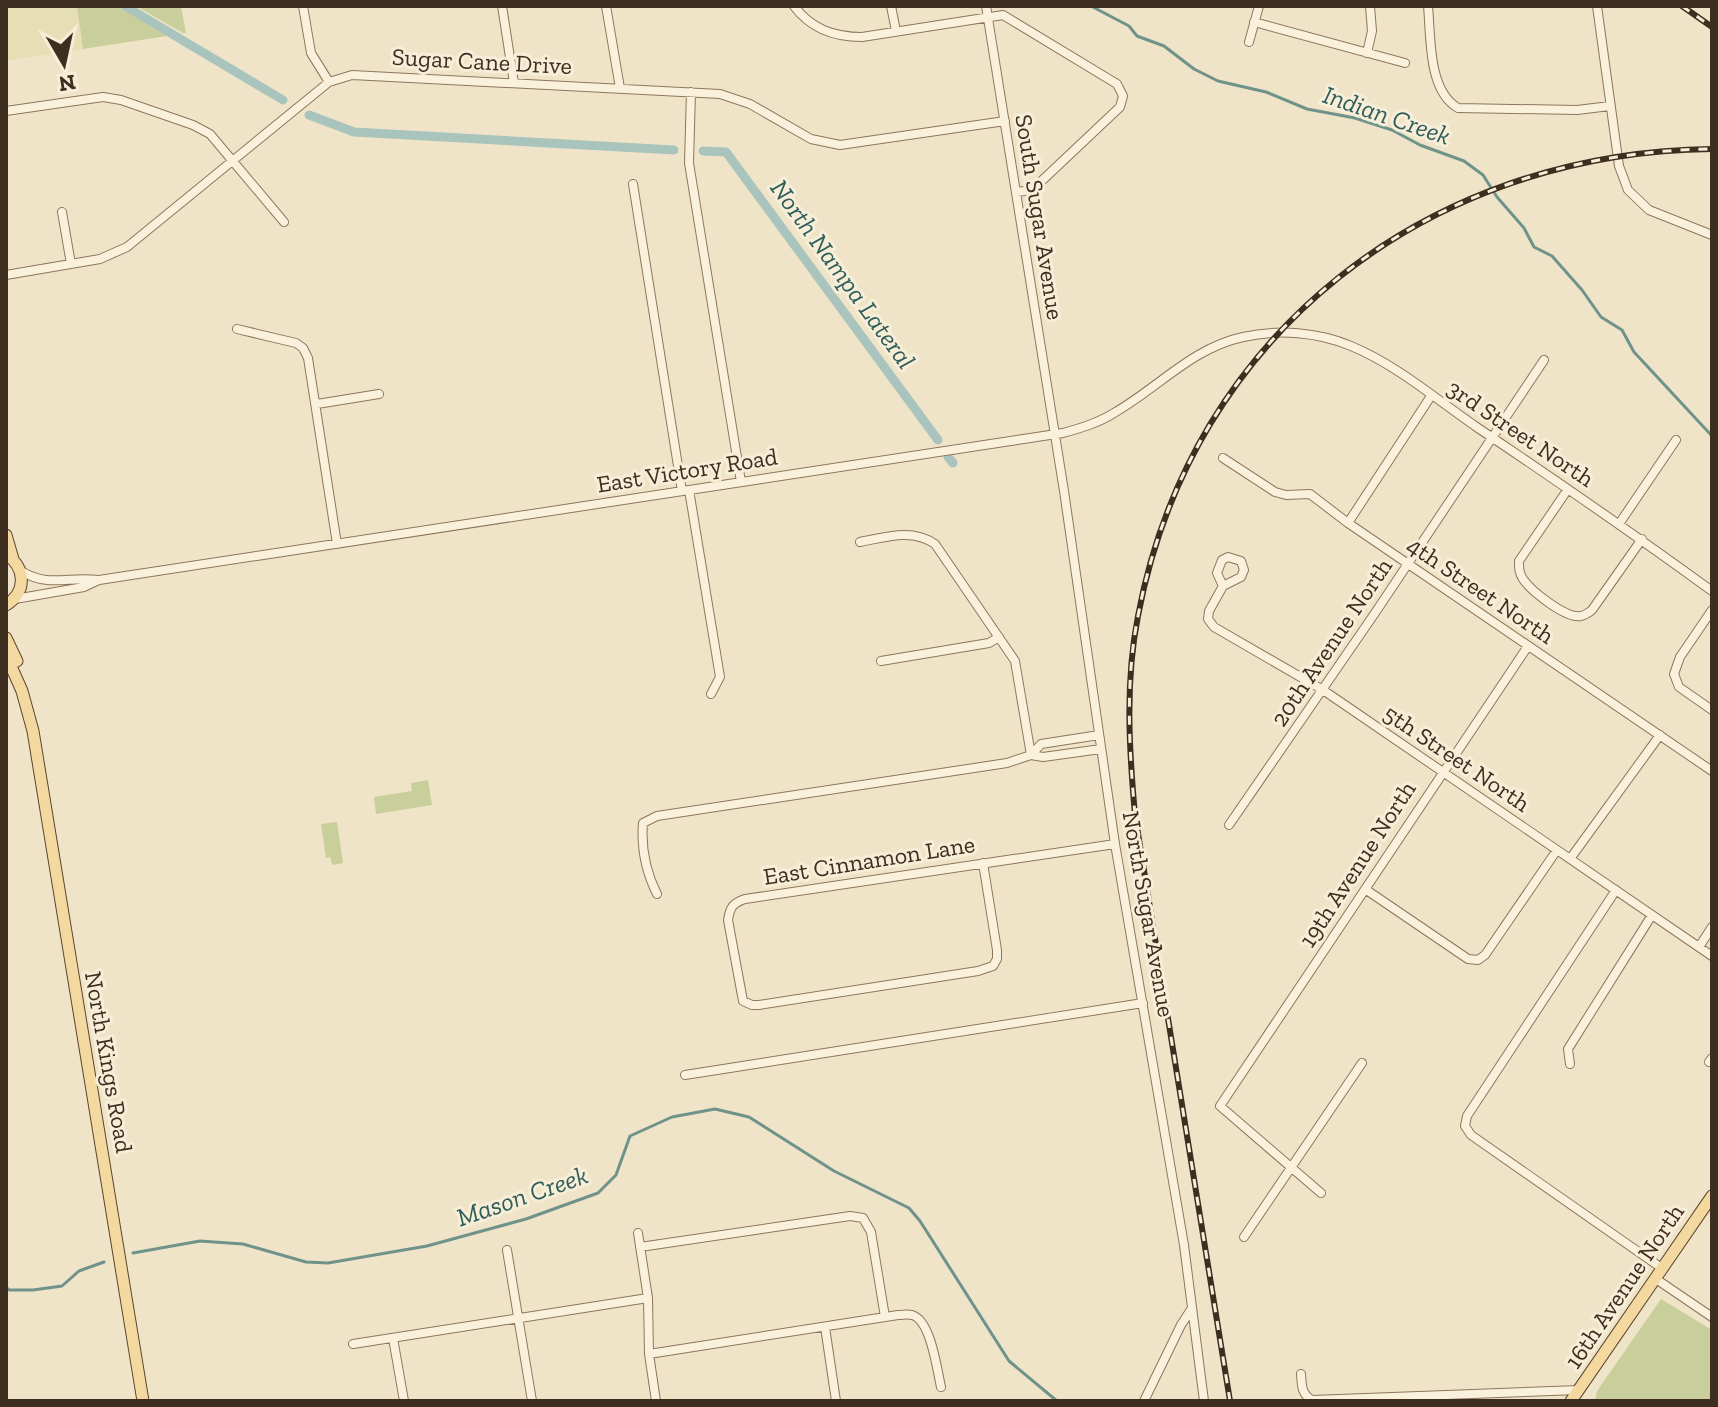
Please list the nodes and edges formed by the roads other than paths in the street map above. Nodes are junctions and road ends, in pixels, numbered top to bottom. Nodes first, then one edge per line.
1 (303, 6) edge
2 (502, 6) edge
3 (606, 6) edge
4 (794, 6) edge
5 (891, 6) edge
6 (986, 6) edge
7 (1259, 6) edge
8 (1370, 6) edge
9 (1428, 6) edge
10 (1597, 6) edge
11 (988, 17) junction
12 (1254, 22) junction
13 (896, 31) junction
14 (1249, 42) dead end
15 (1367, 53) junction
16 (1405, 63) dead end
17 (329, 82) junction
18 (514, 83) junction
19 (620, 88) junction
20 (691, 92) junction
21 (1610, 106) junction
22 (6, 111) edge
23 (1005, 121) junction
24 (233, 160) junction
25 (633, 184) dead end
26 (1017, 192) junction
27 (62, 212) dead end
28 (284, 222) dead end
29 (1712, 235) edge
30 (71, 264) junction
31 (6, 275) edge
32 (237, 329) dead end
33 (1257, 334) joint
34 (1544, 360) dead end
35 (379, 394) dead end
36 (1431, 396) junction
37 (317, 404) junction
38 (1055, 434) junction
39 (1493, 438) junction
40 (1676, 440) dead end
41 (1223, 458) dead end
42 (741, 482) junction
43 (1568, 489) junction
44 (686, 490) junction
45 (1348, 523) junction
46 (1619, 524) junction
47 (6, 535) edge
48 (1642, 539) junction
49 (860, 542) dead end
50 (337, 544) junction
51 (10, 557) edge
52 (1408, 565) junction
53 (21, 571) junction
54 (99, 580) junction
55 (1223, 586) dead end
56 (1712, 591) edge
57 (9, 605) edge
58 (1712, 610) edge
59 (999, 637) junction
60 (6, 638) edge
61 (1528, 646) junction
62 (6, 655) edge
63 (881, 661) dead end
64 (1323, 690) junction
65 (711, 694) dead end
66 (1712, 710) edge
67 (33, 731) junction
68 (1099, 735) junction
69 (1660, 735) junction
70 (1101, 749) junction
71 (1031, 755) junction
72 (1442, 771) junction
73 (1712, 771) edge
74 (1229, 825) dead end
75 (1115, 844) junction
76 (1557, 850) junction
77 (1570, 859) junction
78 (983, 863) junction
79 (1365, 889) junction
80 (1616, 890) junction
81 (657, 894) dead end
82 (1652, 915) junction
83 (1712, 927) edge
84 (1699, 947) junction
85 (1712, 956) edge
86 (1143, 1003) junction
87 (1362, 1063) dead end
88 (1570, 1064) dead end
89 (685, 1075) dead end
90 (1291, 1167) junction
91 (1321, 1193) dead end
92 (1712, 1196) edge
93 (638, 1233) dead end
94 (1244, 1237) dead end
95 (640, 1247) junction
96 (507, 1250) dead end
97 (1659, 1274) junction
98 (648, 1298) junction
99 (1193, 1307) junction
100 (885, 1317) junction
101 (1712, 1317) edge
102 (518, 1319) junction
103 (825, 1327) junction
104 (393, 1338) junction
105 (353, 1344) dead end
106 (649, 1354) junction
107 (1301, 1374) dead end
108 (941, 1387) dead end
109 (1579, 1390) junction
110 (143, 1401) edge
111 (404, 1401) edge
112 (532, 1401) edge
113 (656, 1401) edge
114 (836, 1401) edge
115 (1144, 1401) edge
116 (1204, 1401) edge
117 (1571, 1401) edge

1 - 17 street
2 - 18 street
3 - 19 street
4 - 13 street
5 - 13 street
6 - 11 street, South Sugar Avenue
7 - 12 street
8 - 15 street
9 - 21 street
10 - 21 street
11 - 13 street
11 - 23 street, South Sugar Avenue
11 - 26 street
12 - 14 street
12 - 15 street
15 - 16 street
17 - 18 street, Sugar Cane Drive
17 - 24 street, Sugar Cane Drive
18 - 19 street, Sugar Cane Drive
19 - 20 street, Sugar Cane Drive
20 - 23 street, Sugar Cane Drive
20 - 42 street
21 - 29 street
22 - 24 street
23 - 26 street, South Sugar Avenue
24 - 28 street
24 - 30 street, Sugar Cane Drive
25 - 44 street
26 - 38 street, South Sugar Avenue
27 - 30 street
30 - 31 street, Sugar Cane Drive
32 - 37 street
33 - 36 street, 3rd Street North
33 - 38 street, East Victory Road
34 - 39 street, 20th Avenue North
35 - 37 street
36 - 39 street, 3rd Street North
36 - 45 street
37 - 50 street
38 - 42 street, East Victory Road
38 - 68 street, North Sugar Avenue
39 - 43 street, 3rd Street North
39 - 52 street, 20th Avenue North
40 - 46 street
41 - 45 street, 4th Street North
42 - 44 street, East Victory Road
43 - 46 street, 3rd Street North
43 - 48 street
44 - 50 street, East Victory Road
44 - 65 street
45 - 52 street, 4th Street North
46 - 48 street, 3rd Street North
47 - 51 main road
48 - 56 street, 3rd Street North
49 - 59 street
50 - 54 street, East Victory Road
51 - 53 main road
52 - 61 street, 4th Street North
52 - 64 street, 20th Avenue North
53 - 54 street, East Victory Road
53 - 57 main road
54 - 57 street, East Victory Road
55 - 64 street, 5th Street North
58 - 66 street
59 - 63 street
59 - 71 street
60 - 67 main road, North Kings Road
61 - 69 street, 4th Street North
61 - 72 street, 19th Avenue North
62 - 67 main road, North Kings Road
64 - 72 street, 5th Street North
64 - 74 street, 20th Avenue North
67 - 110 main road, North Kings Road
68 - 70 street, North Sugar Avenue
68 - 71 street
69 - 73 street, 4th Street North
69 - 77 street
70 - 71 street
70 - 75 street, North Sugar Avenue
71 - 81 street
72 - 76 street, 5th Street North
72 - 79 street, 19th Avenue North
75 - 78 street, East Cinnamon Lane
75 - 86 street, North Sugar Avenue
76 - 77 street, 5th Street North
76 - 79 street
77 - 80 street, 5th Street North
78 - 78 street, East Cinnamon Lane
79 - 90 street, 19th Avenue North
80 - 82 street, 5th Street North
80 - 97 street
82 - 84 street, 5th Street North
82 - 88 street
83 - 84 street
84 - 85 street, 5th Street North
86 - 89 street
86 - 99 street, North Sugar Avenue
87 - 90 street
90 - 91 street
90 - 94 street
92 - 97 main road, 16th Avenue North
93 - 95 street
95 - 98 street
95 - 100 street
96 - 102 street
97 - 101 street
97 - 109 main road, 16th Avenue North
98 - 102 street
98 - 106 street
99 - 115 street
99 - 116 street, North Sugar Avenue
100 - 103 street
100 - 108 street
102 - 104 street
102 - 112 street
103 - 106 street
103 - 114 street
104 - 105 street
104 - 111 street
106 - 113 street
107 - 109 street
109 - 117 main road, 16th Avenue North

